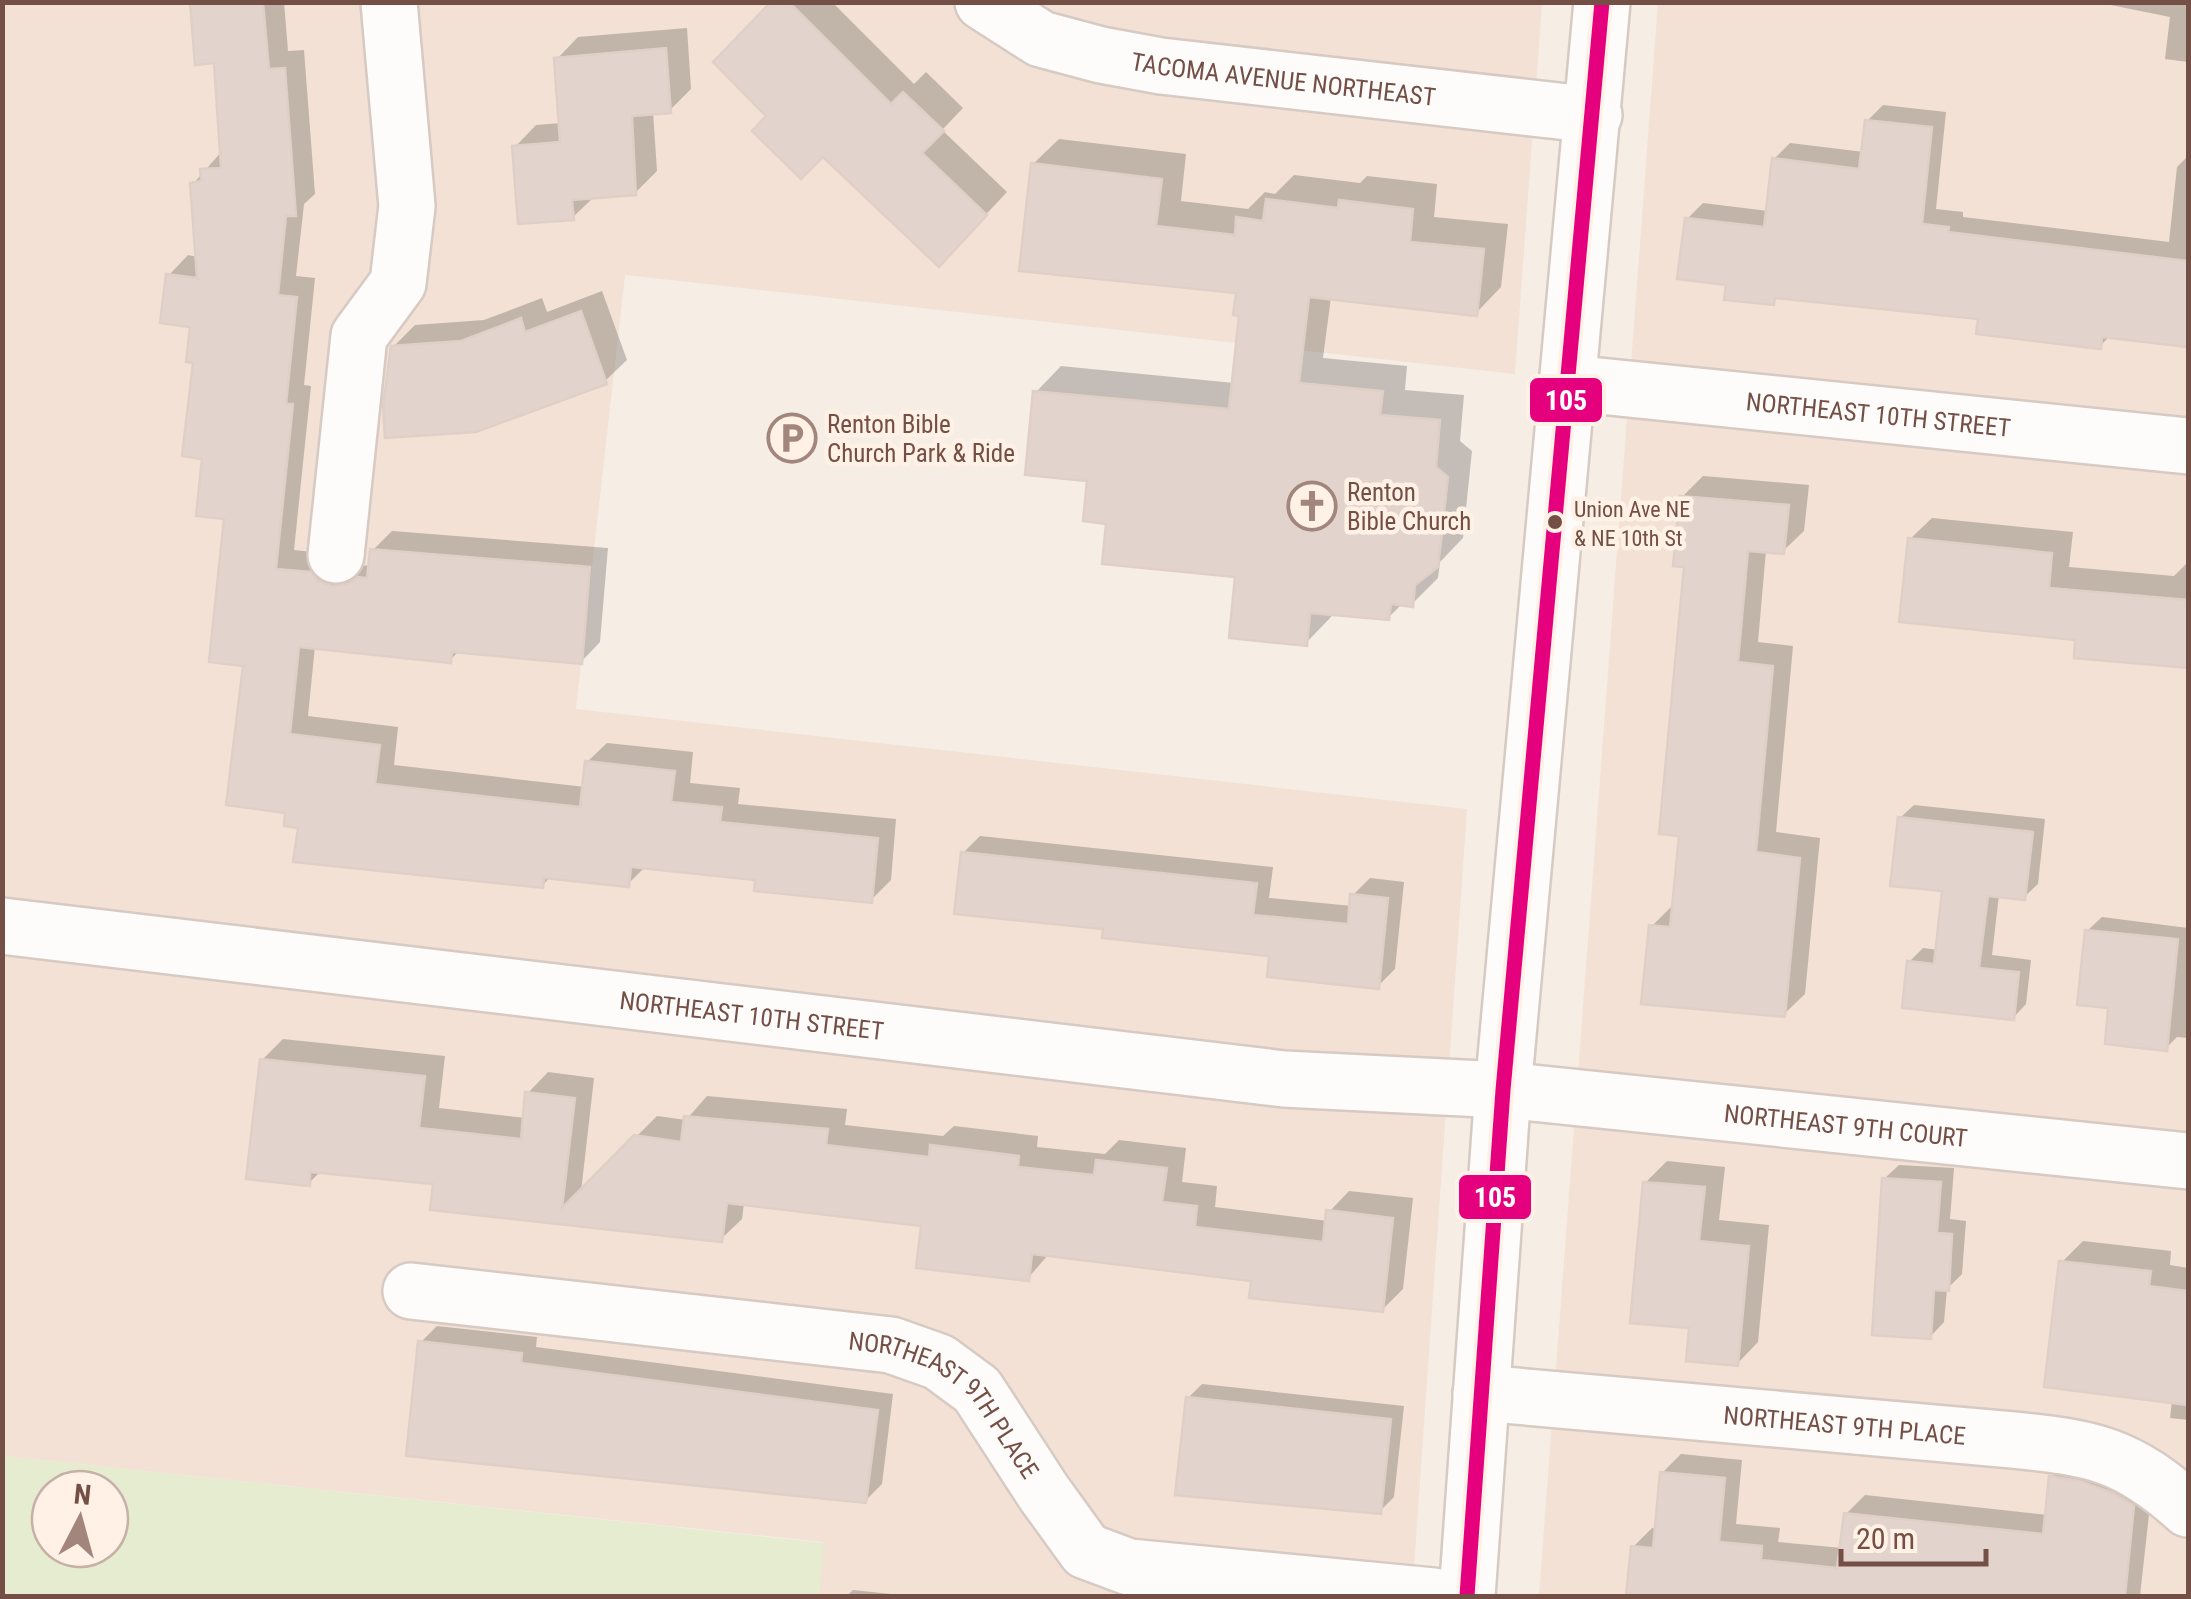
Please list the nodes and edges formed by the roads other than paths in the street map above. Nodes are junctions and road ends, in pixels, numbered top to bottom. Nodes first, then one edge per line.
1 (389, 2) edge
2 (983, 2) edge
3 (1602, 2) edge
4 (1594, 115) junction
5 (1570, 382) junction
6 (2188, 446) edge
7 (336, 555) dead end
8 (2, 926) edge
9 (1503, 1090) junction
10 (2188, 1161) edge
11 (412, 1292) dead end
12 (1481, 1392) junction
13 (2188, 1508) edge
14 (1433, 1596) edge
15 (1467, 1596) edge

1 - 7 street
2 - 4 street, TACOMA AVENUE NORTHEAST
3 - 4 street
4 - 5 street
5 - 6 street, NORTHEAST 10TH STREET
5 - 9 street
8 - 9 street, NORTHEAST 10TH STREET
9 - 10 street, NORTHEAST 9TH COURT
9 - 12 street
11 - 14 street, NORTHEAST 9TH PLACE
12 - 13 street, NORTHEAST 9TH PLACE
12 - 15 street

